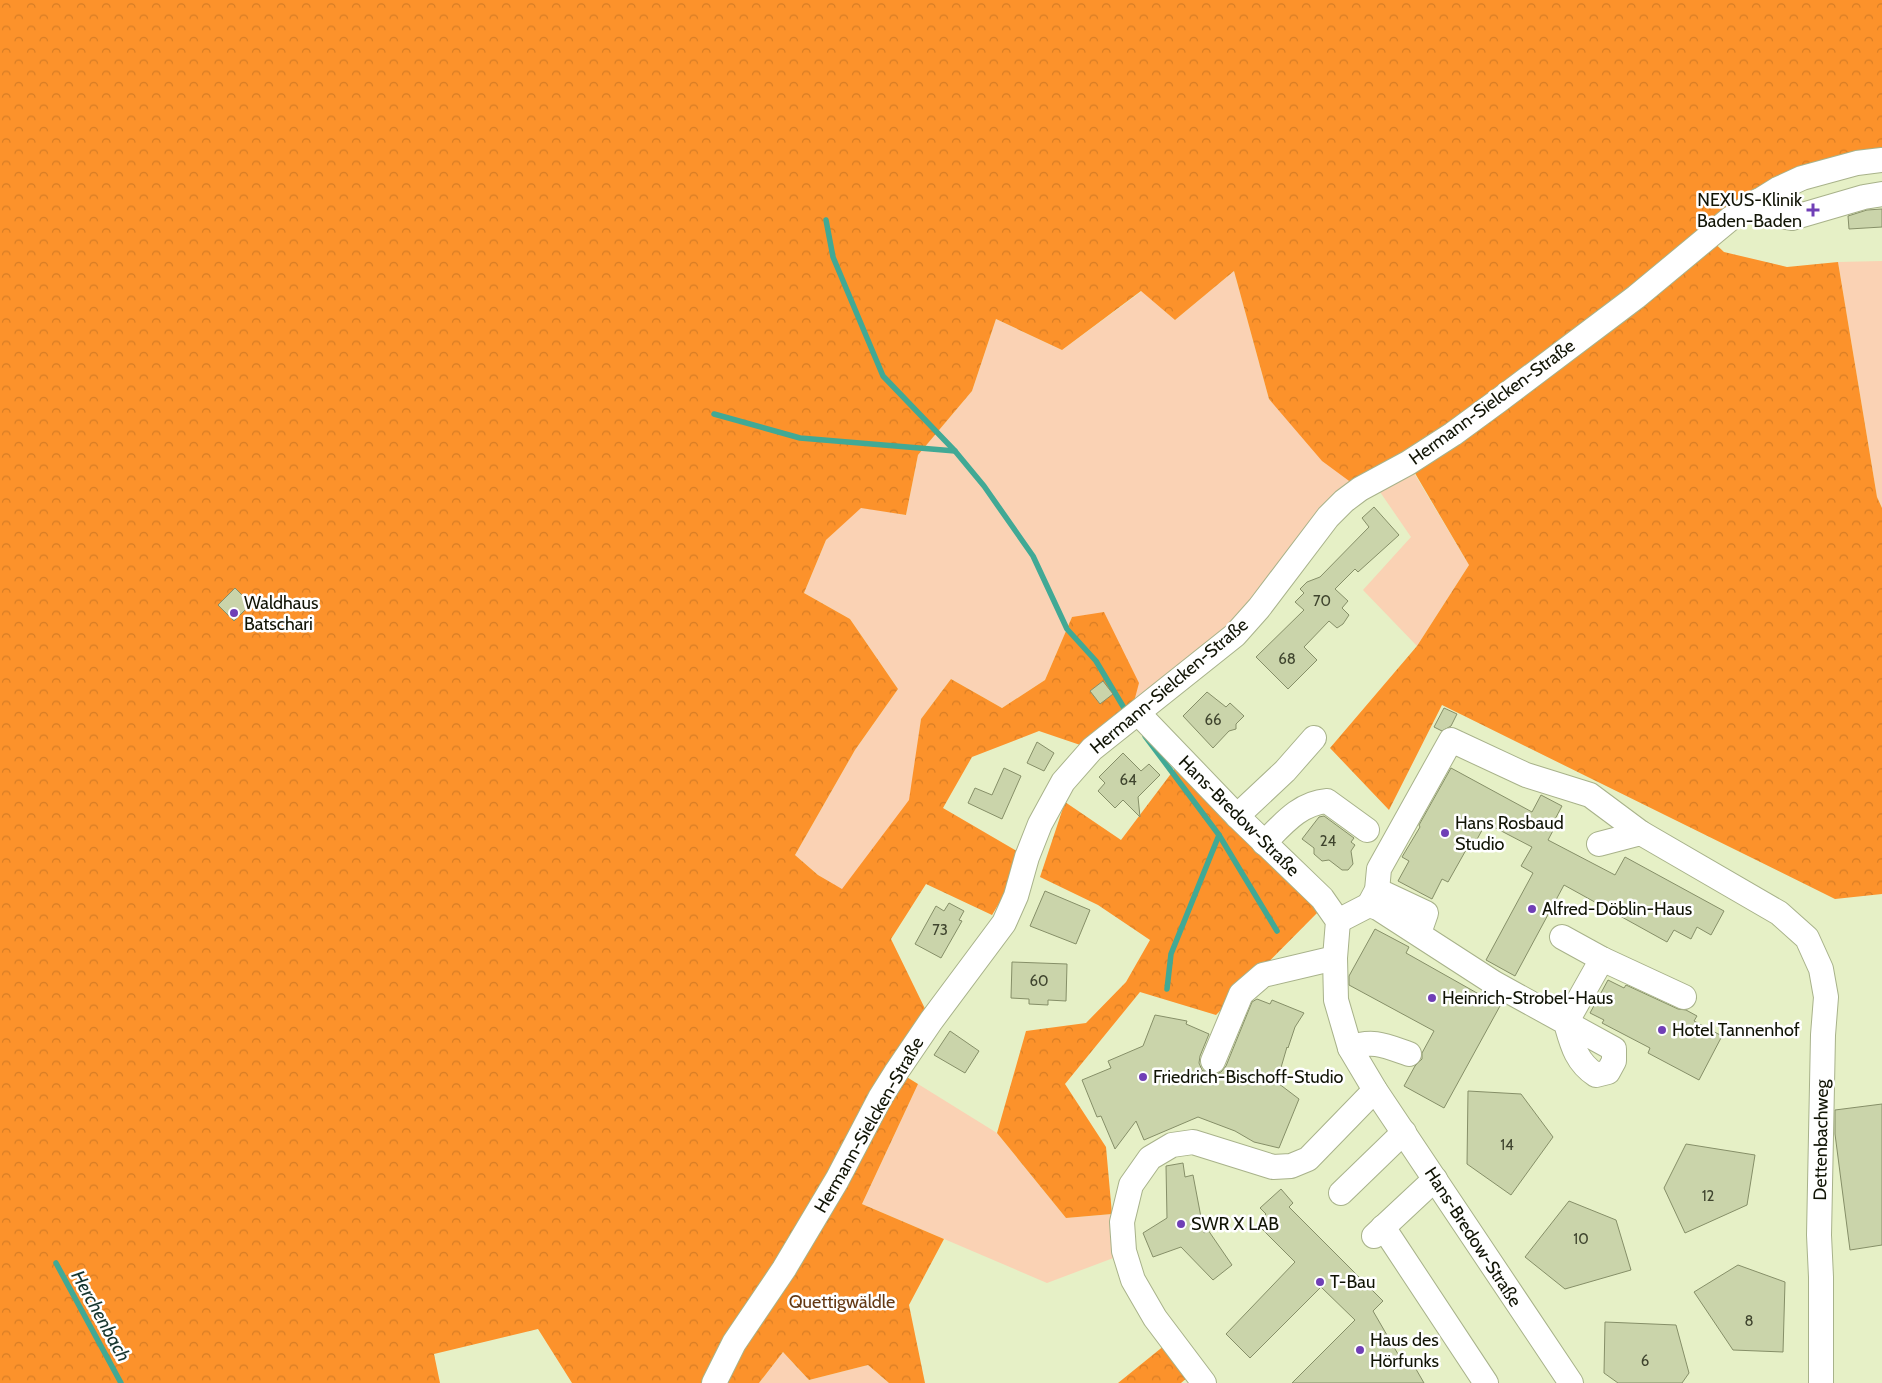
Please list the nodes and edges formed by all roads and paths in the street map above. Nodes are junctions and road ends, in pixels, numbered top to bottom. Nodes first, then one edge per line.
1 (1882, 160) edge
2 (1882, 194) edge
3 (1758, 201) junction
4 (1133, 717) junction
5 (1314, 738) dead end
6 (1237, 816) junction
7 (1367, 830) dead end
8 (1641, 832) junction
9 (1264, 843) junction
10 (1598, 844) dead end
11 (1373, 898) junction
12 (1338, 921) junction
13 (1562, 937) dead end
14 (1336, 958) junction
15 (1602, 958) junction
16 (1684, 997) dead end
17 (1350, 1048) junction
18 (1409, 1054) dead end
19 (1213, 1061) dead end
20 (1375, 1090) junction
21 (1404, 1132) junction
22 (1435, 1179) junction
23 (1341, 1193) dead end
24 (714, 1383) edge
25 (1204, 1383) edge
26 (1486, 1383) edge
27 (1571, 1383) edge
28 (1821, 1383) edge

1 - 3 street, Hermann-Sielcken-Straße
2 - 3 street
3 - 4 street, Hermann-Sielcken-Straße
4 - 6 street, Hans-Bredow-Straße
4 - 24 street, Hermann-Sielcken-Straße
5 - 6 street
6 - 9 street, Hans-Bredow-Straße
7 - 9 street
8 - 10 street
8 - 11 street
8 - 28 street, Dettenbachweg
9 - 12 street, Hans-Bredow-Straße
11 - 12 street
11 - 15 street
12 - 14 street, Hans-Bredow-Straße
13 - 15 street
14 - 17 street, Hans-Bredow-Straße
14 - 19 street
15 - 16 street
17 - 18 street
17 - 20 street, Hans-Bredow-Straße
20 - 21 street, Hans-Bredow-Straße
20 - 25 street
21 - 22 street, Hans-Bredow-Straße
21 - 23 street
22 - 26 street
22 - 27 street, Hans-Bredow-Straße

